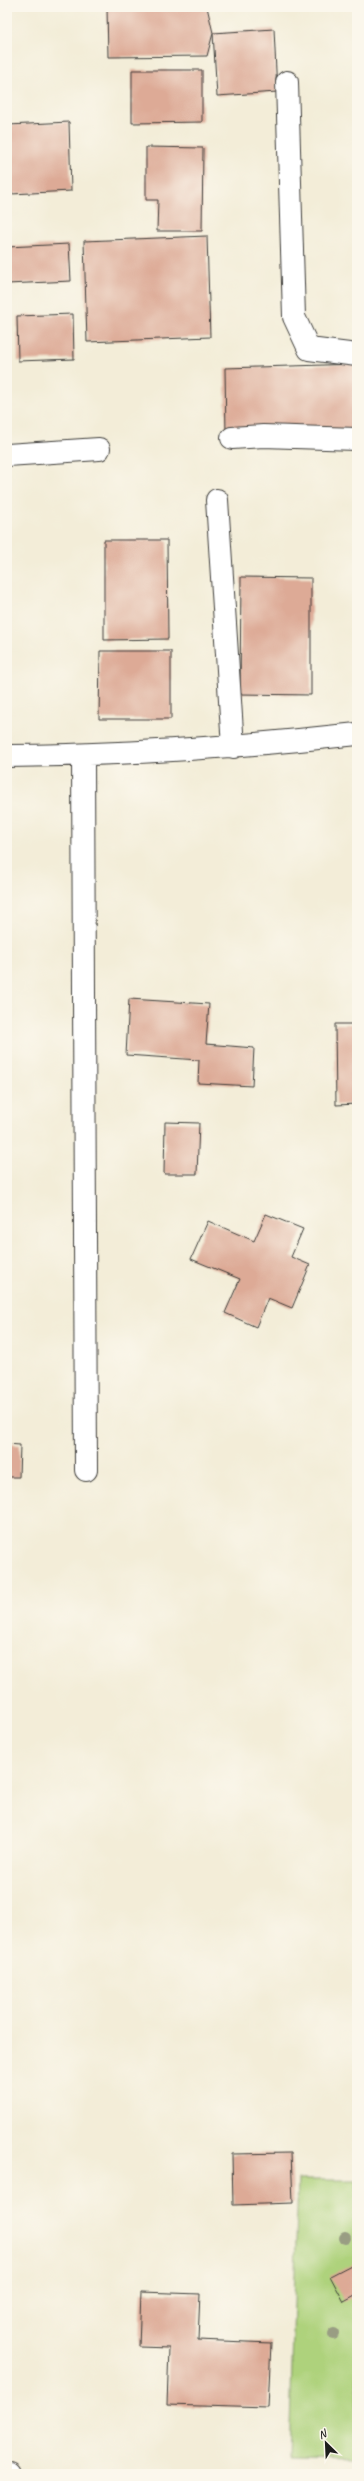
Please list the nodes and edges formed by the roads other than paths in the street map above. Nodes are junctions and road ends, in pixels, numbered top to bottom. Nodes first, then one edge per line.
1 (287, 82) dead end
2 (357, 355) edge
3 (232, 438) dead end
4 (357, 439) edge
5 (99, 449) dead end
6 (7, 455) edge
7 (217, 500) dead end
8 (357, 734) edge
9 (233, 747) junction
10 (82, 755) junction
11 (7, 756) edge
12 (86, 1470) dead end
13 (7, 2474) edge
14 (11, 2474) edge

1 - 2 street
3 - 4 street
5 - 6 street
7 - 9 street
8 - 9 street
9 - 10 street
10 - 11 street
10 - 12 street
13 - 14 street

